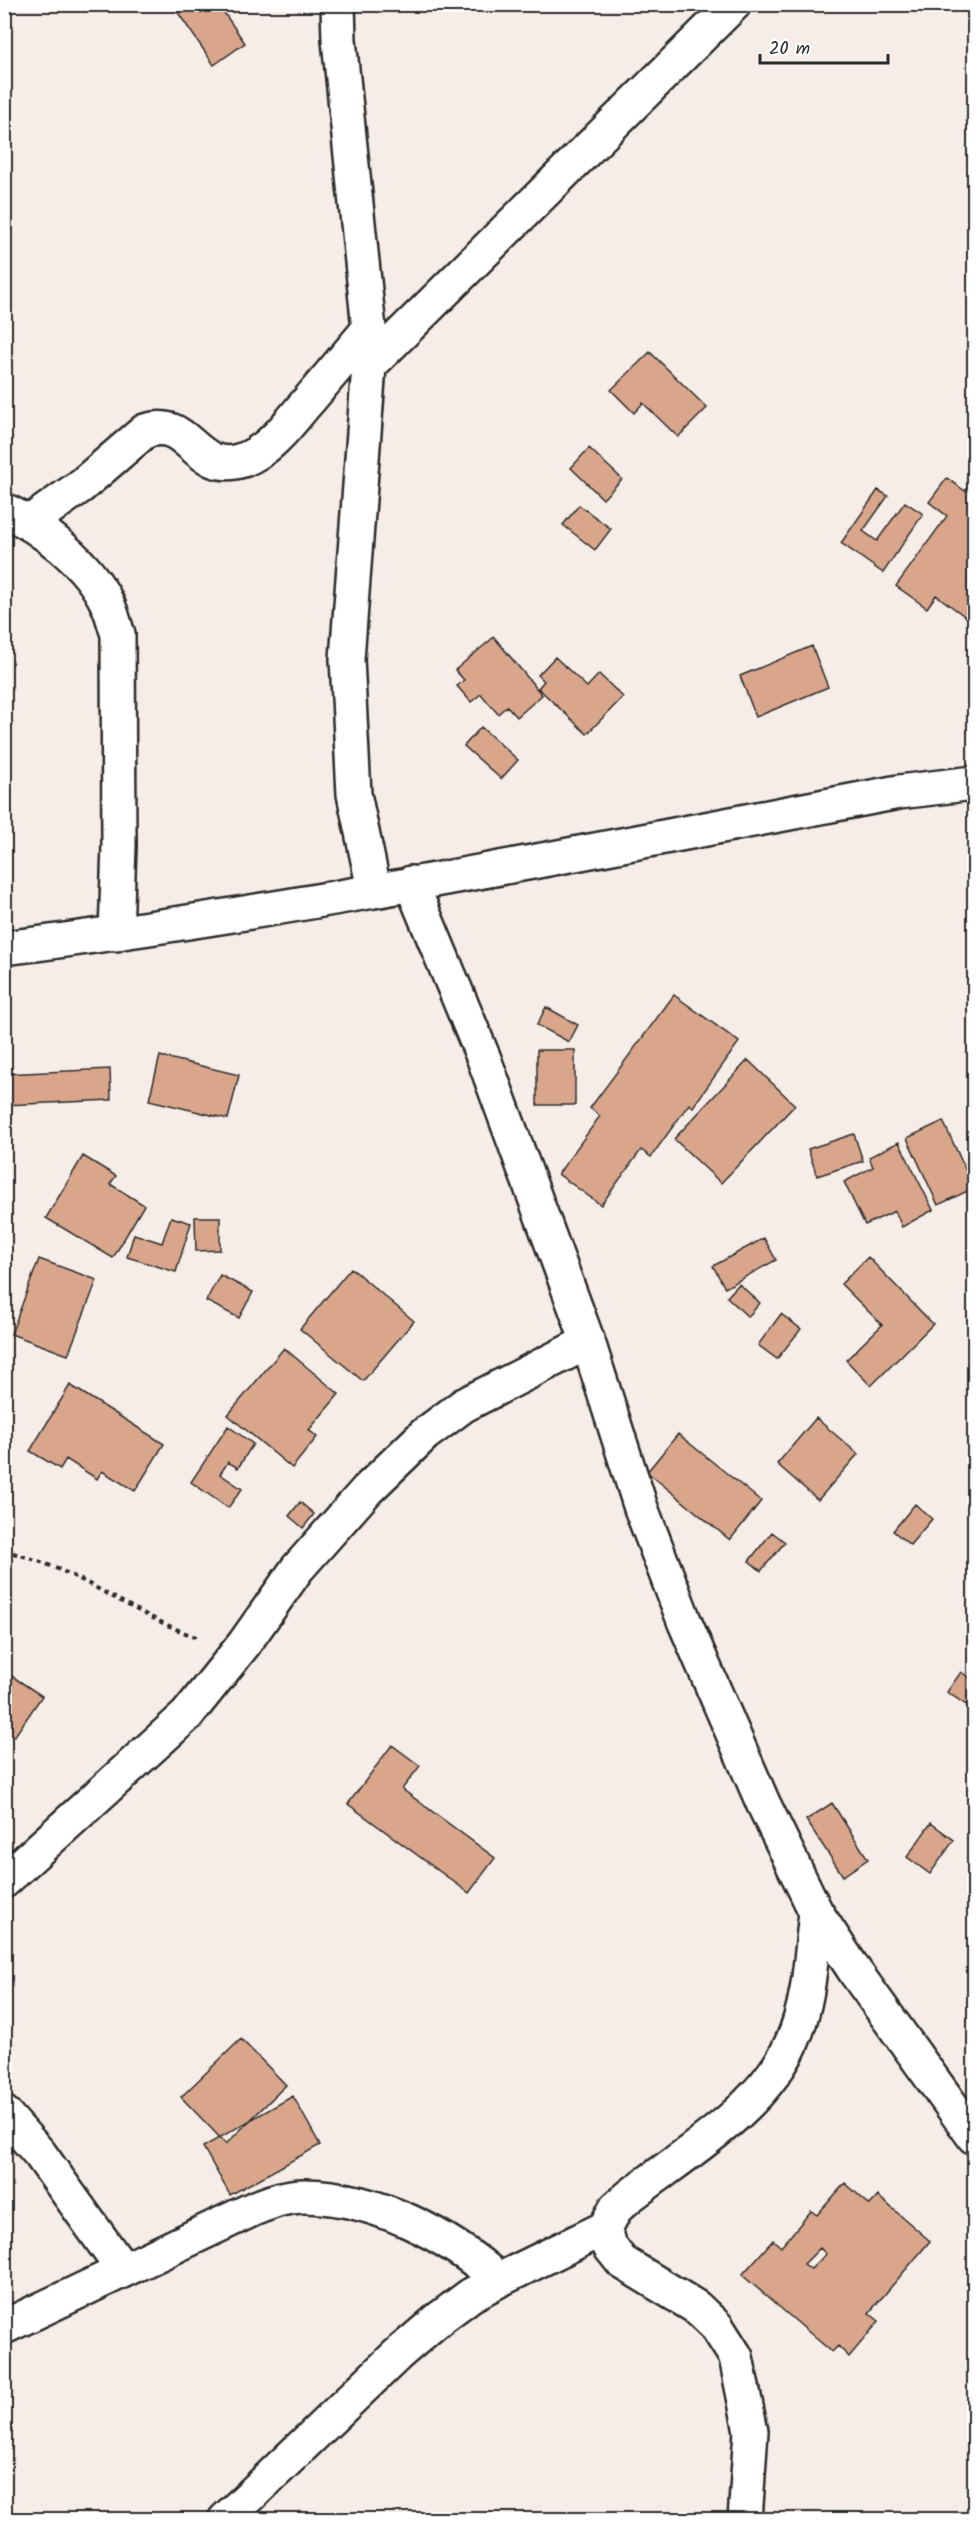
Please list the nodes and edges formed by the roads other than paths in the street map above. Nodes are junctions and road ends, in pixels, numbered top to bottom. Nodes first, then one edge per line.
1 (338, 4) edge
2 (734, 4) edge
3 (369, 329) junction
4 (369, 366) junction
5 (17, 516) edge
6 (975, 783) edge
7 (411, 884) junction
8 (374, 889) junction
9 (116, 934) junction
10 (4, 948) edge
11 (588, 1342) junction
12 (4, 1881) edge
13 (816, 1912) junction
14 (4, 2113) edge
15 (975, 2137) edge
16 (605, 2228) junction
17 (123, 2270) junction
18 (499, 2280) junction
19 (4, 2327) edge
20 (225, 2520) edge
21 (745, 2520) edge

1 - 3 street
2 - 4 street
3 - 4 street
3 - 5 street
4 - 8 street
5 - 9 street
6 - 7 street
7 - 8 street
7 - 11 street
8 - 9 street
9 - 10 street
11 - 12 street
11 - 13 street
13 - 15 street
13 - 16 street
14 - 17 street
16 - 18 street
16 - 21 street
17 - 18 street
17 - 19 street
18 - 20 street

